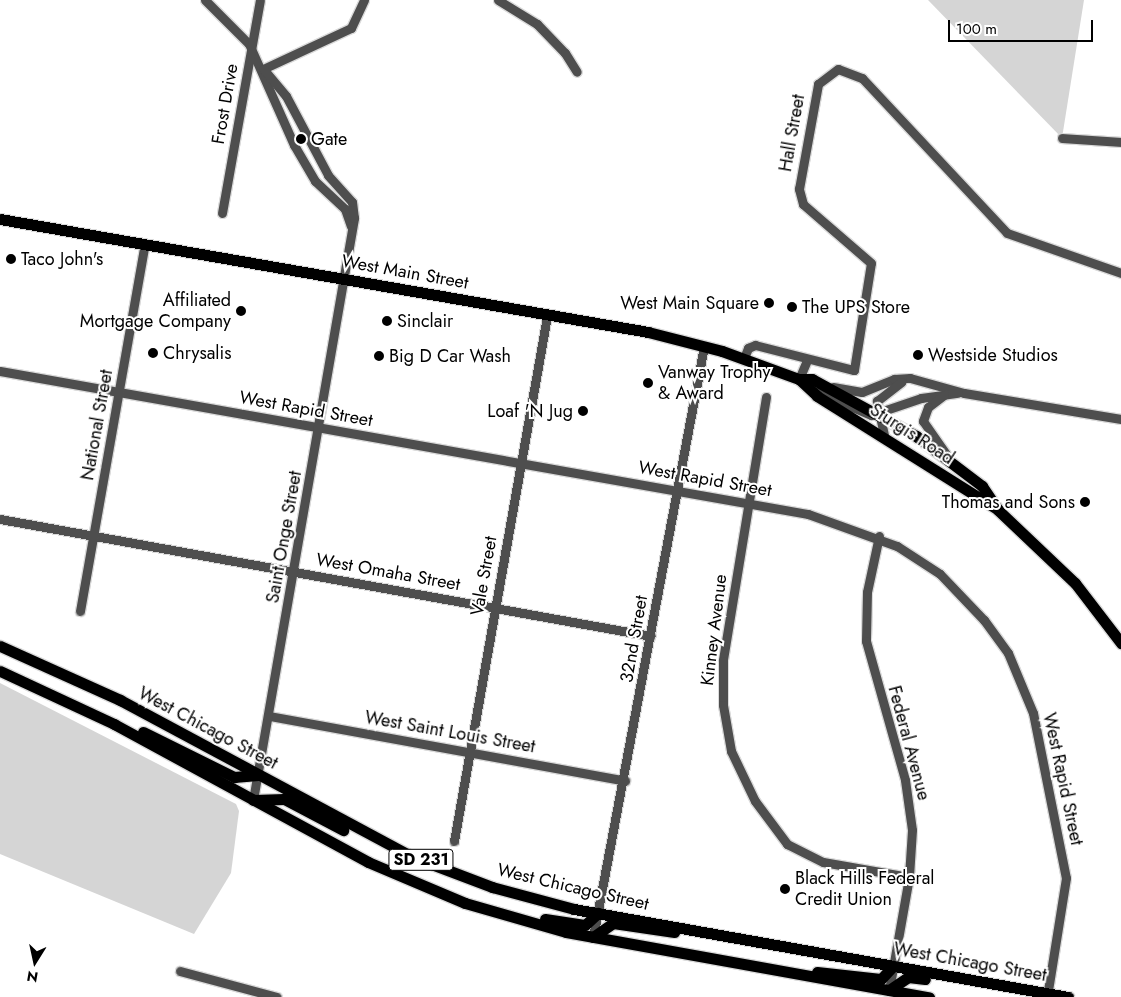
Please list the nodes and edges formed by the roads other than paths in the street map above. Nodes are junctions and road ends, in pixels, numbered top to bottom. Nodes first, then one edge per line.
1 (205, 0) edge
2 (260, 0) edge
3 (364, 0) edge
4 (498, 0) edge
5 (251, 48) junction
6 (263, 69) junction
7 (577, 72) dead end
8 (1062, 138) dead end
9 (1121, 142) edge
10 (222, 213) dead end
11 (0, 219) edge
12 (352, 233) junction
13 (145, 244) junction
14 (1121, 273) edge
15 (345, 279) junction
16 (547, 316) junction
17 (704, 346) junction
18 (744, 358) junction
19 (807, 360) junction
20 (0, 371) edge
21 (910, 378) junction
22 (799, 380) junction
23 (828, 386) junction
24 (807, 389) junction
25 (119, 392) junction
26 (948, 393) junction
27 (964, 393) junction
28 (766, 397) dead end
29 (877, 413) junction
30 (1121, 419) edge
31 (320, 428) junction
32 (884, 435) junction
33 (949, 458) junction
34 (521, 463) junction
35 (678, 491) junction
36 (750, 504) junction
37 (998, 510) junction
38 (0, 519) edge
39 (93, 535) junction
40 (879, 536) junction
41 (294, 572) junction
42 (495, 608) junction
43 (80, 611) dead end
44 (651, 636) junction
45 (1121, 643) edge
46 (0, 646) edge
47 (0, 672) edge
48 (269, 716) junction
49 (101, 717) junction
50 (469, 752) junction
51 (258, 775) junction
52 (625, 781) junction
53 (254, 800) junction
54 (454, 841) dead end
55 (422, 861) junction
56 (909, 877) junction
57 (494, 913) junction
58 (598, 913) junction
59 (701, 932) junction
60 (593, 937) junction
61 (893, 966) junction
62 (180, 971) dead end
63 (792, 972) junction
64 (976, 981) junction
65 (889, 990) junction
66 (1046, 996) edge
67 (277, 997) edge
68 (929, 997) edge
69 (1068, 997) edge

1 - 5 street
2 - 5 street, Frost Drive
3 - 6 street
4 - 7 street
5 - 6 street
5 - 10 street, Frost Drive
6 - 12 street
6 - 12 street, Saint Onge Street
8 - 9 street
11 - 13 main road, West Main Street
12 - 15 street, Saint Onge Street
13 - 15 main road, West Main Street
13 - 25 street, National Street
14 - 19 street, Hall Street
15 - 16 main road, West Main Street
15 - 31 street, Saint Onge Street
16 - 17 main road, West Main Street
16 - 34 street, Vale Street
17 - 18 main road, West Main Street
17 - 35 street, 32nd Street
18 - 19 street, Hall Street
18 - 22 main road, West Main Street
19 - 22 street
20 - 25 street, West Rapid Street
21 - 23 street, West Main Street
21 - 27 street, West Main Street
21 - 29 street
22 - 23 main road, West Main Street
22 - 24 main road, West Main Street
23 - 29 main road, Sturgis Road
24 - 29 street, West Main Street
24 - 32 main road, Sturgis Road
25 - 31 street, West Rapid Street
25 - 39 street, National Street
26 - 27 street, West Main Street
26 - 29 street, West Main Street
26 - 33 street
27 - 30 street, West Main Street
28 - 36 street, Kinney Avenue
29 - 32 street
29 - 33 main road, Sturgis Road
31 - 34 street, West Rapid Street
31 - 41 street, Saint Onge Street
32 - 37 main road, Sturgis Road
33 - 37 main road, Sturgis Road
34 - 35 street, West Rapid Street
34 - 42 street, Vale Street
35 - 36 street, West Rapid Street
35 - 44 street, 32nd Street
36 - 40 street, West Rapid Street
36 - 56 street, Kinney Avenue
37 - 45 main road, Sturgis Road
38 - 39 street, West Omaha Street
39 - 41 street, West Omaha Street
39 - 43 street, National Street
40 - 56 street, Federal Avenue
40 - 66 street, West Rapid Street
41 - 42 street, West Omaha Street
41 - 48 street, Saint Onge Street
42 - 44 street, West Omaha Street
42 - 50 street, Vale Street
44 - 52 street, 32nd Street
46 - 51 main road, West Chicago Street / SD 231
47 - 49 main road, SD 231
48 - 50 street, West Saint Louis Street
48 - 51 street, Saint Onge Street
49 - 51 main road
49 - 53 main road, SD 231
50 - 52 street, West Saint Louis Street
50 - 54 street, Vale Street
51 - 53 street, Saint Onge Street
51 - 55 main road, West Chicago Street / SD 231
52 - 58 street, 32nd Street
53 - 55 main road
53 - 57 main road, SD 231
55 - 58 main road, West Chicago Street / SD 231
56 - 61 street, Federal Avenue
57 - 58 main road
57 - 60 main road, SD 231
58 - 59 main road, West Chicago Street / SD 231
58 - 60 street, 32nd Street
59 - 60 main road
59 - 61 main road, West Chicago Street / SD 231
60 - 63 main road, SD 231
61 - 63 main road
61 - 64 main road, West Chicago Street / SD 231
61 - 65 street, Federal Avenue
62 - 67 street
63 - 65 main road, SD 231
64 - 65 main road
64 - 66 main road, West Chicago Street / SD 231
65 - 68 main road, SD 231
66 - 69 main road, West Chicago Street / SD 231

